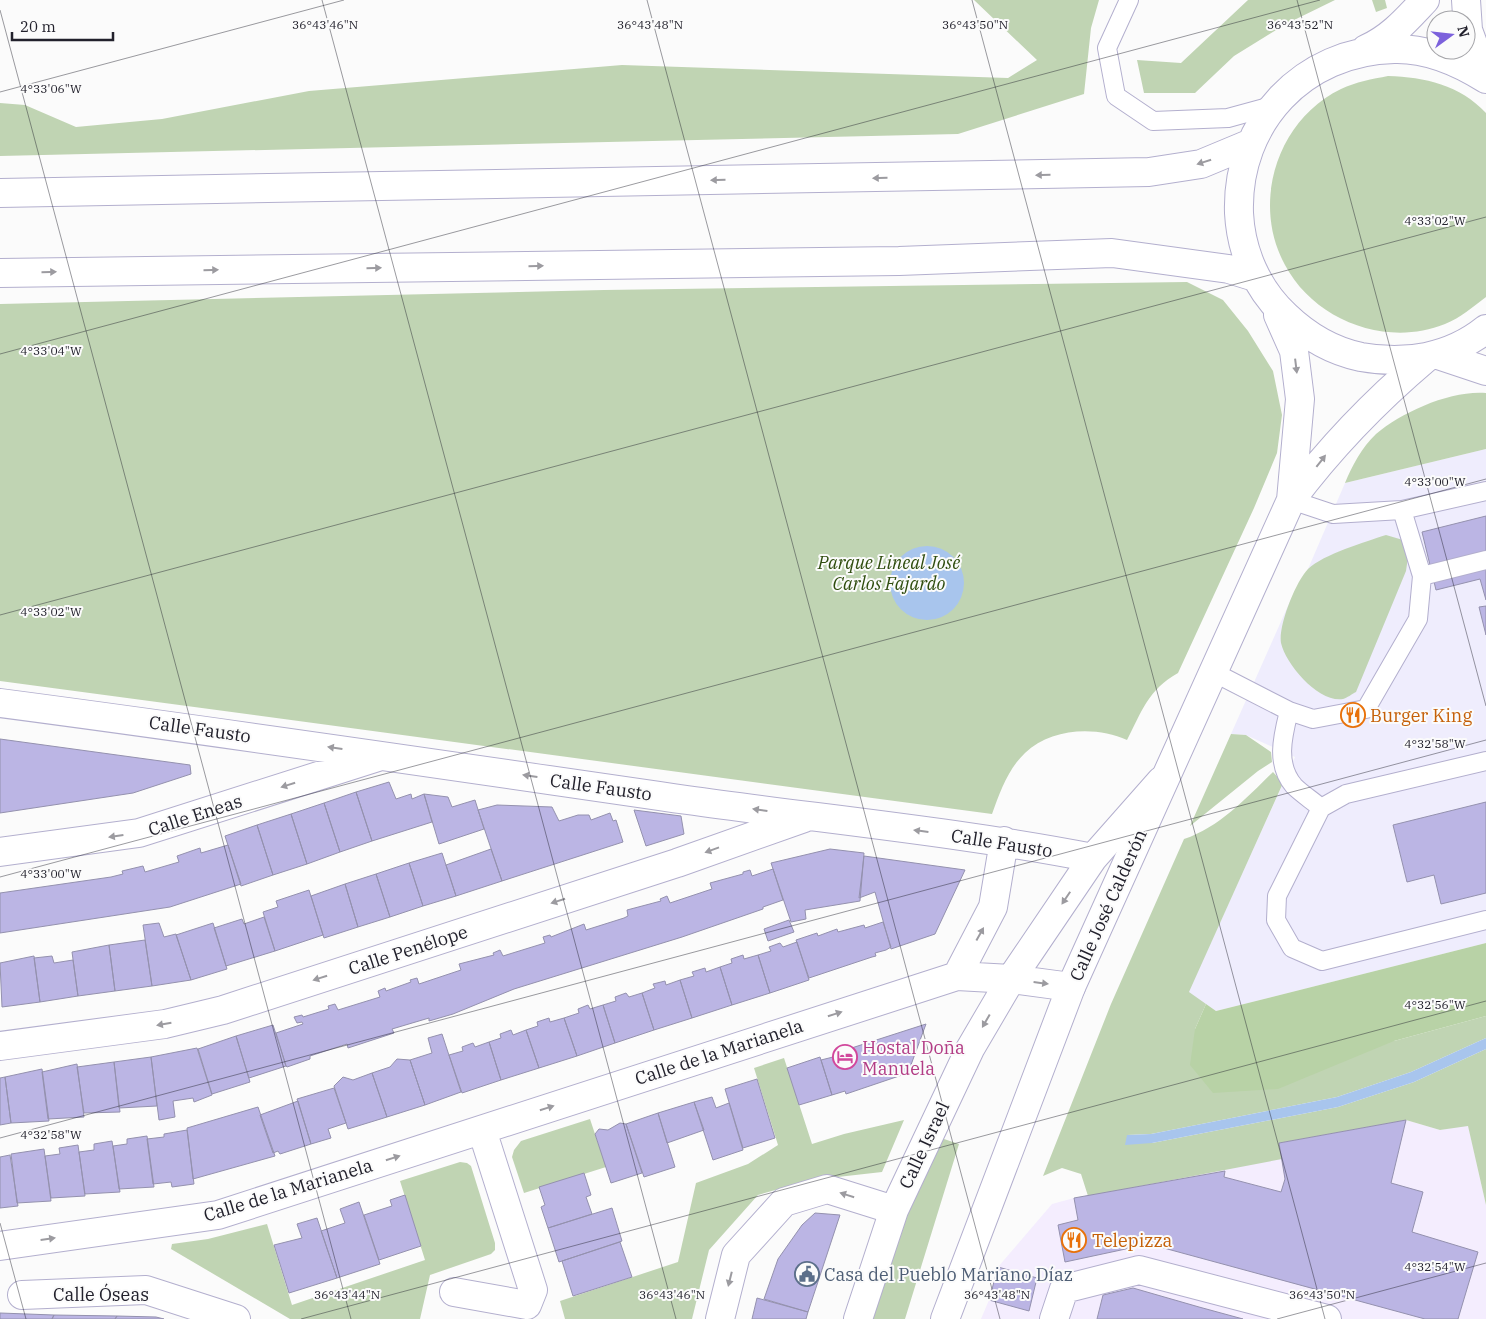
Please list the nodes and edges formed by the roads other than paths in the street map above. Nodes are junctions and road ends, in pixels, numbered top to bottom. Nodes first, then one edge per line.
1 (1129, 0) edge
2 (1425, 0) edge
3 (1466, 0) edge
4 (1358, 52) junction
5 (1486, 79) edge
6 (1272, 106) junction
7 (1249, 144) junction
8 (0, 193) edge
9 (0, 273) edge
10 (1255, 277) junction
11 (1274, 304) junction
12 (1486, 329) edge
13 (1432, 356) junction
14 (1486, 371) edge
15 (1486, 491) edge
16 (1291, 500) junction
17 (1402, 510) junction
18 (1486, 560) edge
19 (1422, 576) junction
20 (1214, 672) junction
21 (0, 703) edge
22 (1289, 710) junction
23 (384, 755) junction
24 (1486, 761) edge
25 (1166, 776) junction
26 (1322, 808) junction
27 (807, 817) junction
28 (1004, 841) junction
29 (0, 852) edge
30 (1093, 858) junction
31 (1486, 920) edge
32 (956, 976) junction
33 (1010, 979) junction
34 (1070, 987) junction
35 (0, 1046) edge
36 (482, 1130) junction
37 (894, 1210) junction
38 (0, 1246) edge
39 (454, 1292) dead end
40 (22, 1296) dead end
41 (236, 1319) edge
42 (720, 1319) edge
43 (858, 1319) edge
44 (945, 1319) edge
45 (1054, 1319) edge
46 (1327, 1319) edge

1 - 6 lane
2 - 4 street
3 - 5 street
4 - 5 street
4 - 6 street
6 - 7 street
7 -> 8 street
7 - 10 street
9 -> 10 street
10 - 11 street
11 - 13 street
11 -> 16 street, Calle José Calderón
12 - 13 street
13 - 14 street
16 -> 13 street, Calle José Calderón
15 - 17 lane
16 - 17 lane
16 - 20 street, Calle José Calderón
17 - 19 lane
18 - 19 lane
19 - 22 lane
20 - 22 lane
20 - 25 street, Calle José Calderón
23 -> 21 street, Calle Fausto
22 - 26 lane
27 -> 23 street, Calle Fausto
23 -> 29 street, Calle Eneas
24 - 26 lane
25 - 30 street
25 - 34 street, Calle José Calderón
26 - 31 lane
28 -> 27 street, Calle Fausto
27 -> 35 street, Calle Penélope
28 - 30 street, Calle Fausto
32 -> 28 street
30 -> 33 street, Calle Israel
32 - 33 street
36 -> 32 street, Calle de la Marianela
33 -> 34 street
33 -> 37 street, Calle Israel
34 - 44 street, Calle José Calderón
38 -> 36 street, Calle de la Marianela
36 - 39 street
37 -> 42 street
37 - 43 street, Calle Israel
40 - 41 street, Calle Óseas
45 - 46 street

